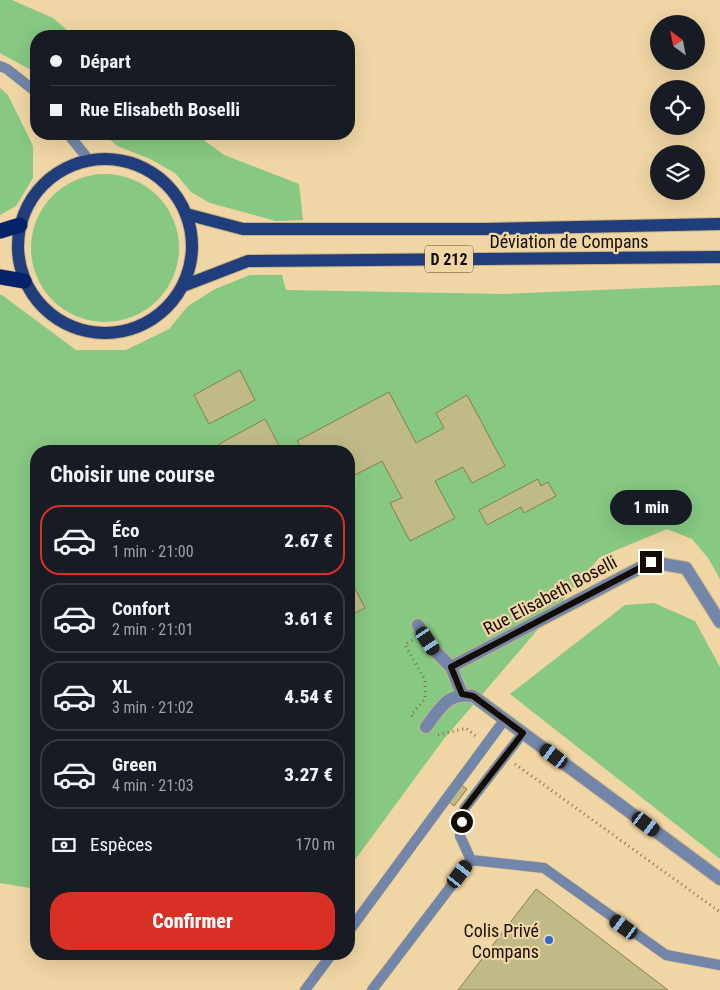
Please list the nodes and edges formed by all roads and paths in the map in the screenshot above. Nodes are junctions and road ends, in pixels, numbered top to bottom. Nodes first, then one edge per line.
1 (0, 66) edge
2 (30, 87) edge
3 (73, 140) edge
4 (89, 160) junction
5 (186, 214) junction
6 (20, 224) junction
7 (720, 224) edge
8 (0, 231) edge
9 (720, 257) edge
10 (0, 277) edge
11 (24, 281) junction
12 (183, 286) junction
13 (720, 622) edge
14 (420, 629) joint
15 (451, 667) junction
16 (462, 694) junction
17 (505, 719) junction
18 (426, 727) junction
19 (523, 733) junction
20 (486, 745) junction
21 (504, 757) junction
22 (471, 860) junction
23 (720, 879) edge
24 (720, 912) edge
25 (355, 923) edge
26 (328, 960) edge
27 (720, 965) edge
28 (305, 990) edge
29 (372, 990) edge

1 - 2 lane
3 - 4 lane
4 - 5 main road
4 - 6 main road
5 - 7 main road, Déviation de Compans / D 212
5 - 12 main road
6 - 8 highway
6 - 11 main road
9 - 12 main road, Déviation de Compans / D 212
10 - 11 highway
11 - 12 main road
13 - 15 street, Rue Elisabeth Boselli
14 - 15 street
14 - 18 path
15 - 16 street
16 - 17 street
16 - 18 street
17 - 19 street
17 - 20 lane
18 - 20 path
19 - 21 lane
19 - 23 street
20 - 25 lane
21 - 22 lane
21 - 24 path
22 - 27 lane
22 - 29 lane
26 - 28 lane

